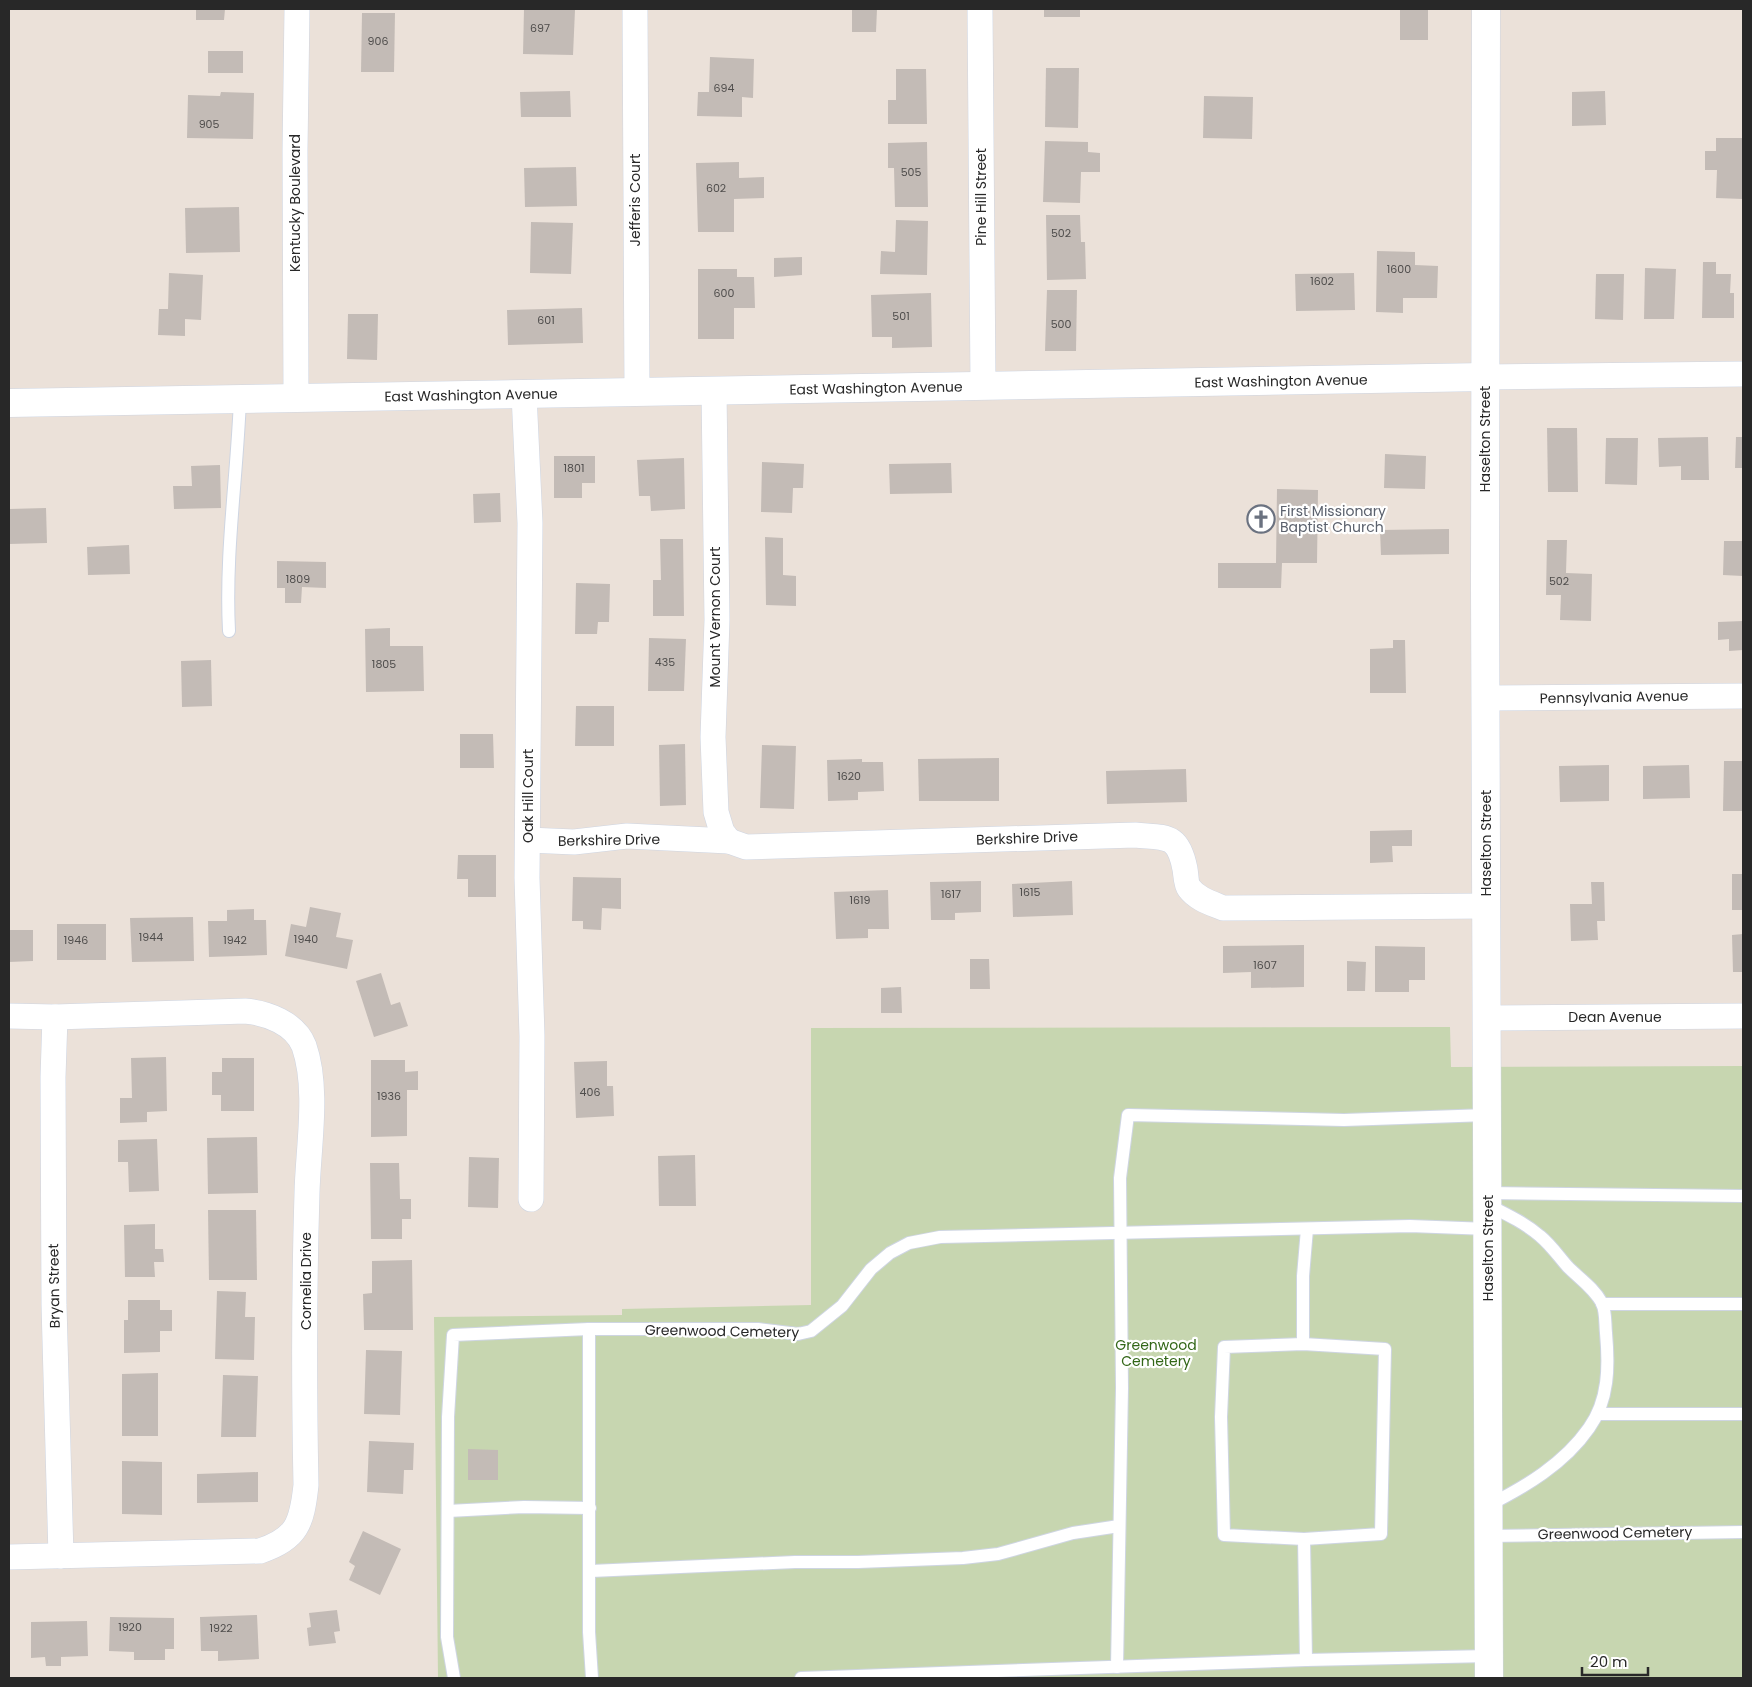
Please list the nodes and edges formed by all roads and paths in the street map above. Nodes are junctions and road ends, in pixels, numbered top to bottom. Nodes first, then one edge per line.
1 (297, 9) edge
2 (636, 9) edge
3 (980, 9) edge
4 (1486, 9) edge
5 (1743, 374) edge
6 (1485, 377) junction
7 (983, 386) junction
8 (714, 390) junction
9 (637, 392) junction
10 (524, 394) junction
11 (296, 398) junction
12 (240, 399) junction
13 (9, 402) edge
14 (229, 631) dead end
15 (1743, 696) edge
16 (1486, 698) junction
17 (528, 840) junction
18 (729, 841) junction
19 (1486, 906) junction
20 (9, 1016) edge
21 (1743, 1016) edge
22 (55, 1017) junction
23 (1487, 1018) junction
24 (1488, 1115) junction
25 (1743, 1196) edge
26 (531, 1199) dead end
27 (1488, 1209) junction
28 (1307, 1229) junction
29 (1119, 1232) junction
30 (1602, 1304) junction
31 (1743, 1304) edge
32 (589, 1329) junction
33 (1302, 1344) junction
34 (1598, 1414) junction
35 (1743, 1414) edge
36 (1488, 1506) junction
37 (590, 1508) junction
38 (448, 1511) junction
39 (1119, 1526) junction
40 (1743, 1532) edge
41 (1488, 1536) junction
42 (1304, 1539) junction
43 (61, 1556) junction
44 (9, 1557) edge
45 (591, 1571) junction
46 (1306, 1660) junction
47 (1489, 1667) edge
48 (1117, 1668) junction
49 (454, 1678) edge
50 (592, 1678) edge
51 (800, 1678) edge

1 - 11 street, Kentucky Boulevard
2 - 9 street, Jefferis Court
3 - 7 street, Pine Hill Street
4 - 6 street, Haselton Street
5 - 6 street, East Washington Avenue
6 - 7 street, East Washington Avenue
6 - 16 street, Haselton Street
7 - 8 street, East Washington Avenue
8 - 9 street, East Washington Avenue
8 - 18 street, Mount Vernon Court
9 - 10 street, East Washington Avenue
10 - 11 street, East Washington Avenue
10 - 17 street, Oak Hill Court
11 - 12 street, East Washington Avenue
12 - 13 street, East Washington Avenue
12 - 14 lane
15 - 16 street, Pennsylvania Avenue
16 - 19 street, Haselton Street
17 - 18 street, Berkshire Drive
17 - 26 street, Oak Hill Court
18 - 19 street, Berkshire Drive
19 - 23 street, Haselton Street
20 - 22 street, Cornelia Drive
21 - 23 street, Dean Avenue
22 - 43 street, Bryan Street
22 - 43 street, Cornelia Drive
23 - 24 street, Haselton Street
24 - 27 street, Haselton Street
24 - 29 lane
25 - 27 lane, Greenwood Cemetery
27 - 28 lane, Greenwood Cemetery
27 - 30 lane, Greenwood Cemetery
27 - 36 street, Haselton Street
28 - 29 lane, Greenwood Cemetery
28 - 33 lane
29 - 32 lane, Greenwood Cemetery
29 - 39 lane
30 - 31 lane
30 - 34 lane
32 - 37 lane
32 - 38 lane, Greenwood Cemetery
33 - 42 lane
33 - 42 lane
34 - 35 lane
34 - 36 lane
36 - 41 street, Haselton Street
37 - 38 lane
37 - 45 lane
38 - 49 lane, Greenwood Cemetery
39 - 45 lane
39 - 48 lane
40 - 41 lane, Greenwood Cemetery
41 - 47 street, Haselton Street
42 - 46 lane
43 - 44 street, Cornelia Drive
45 - 50 lane
46 - 47 lane
46 - 48 lane
48 - 51 lane

